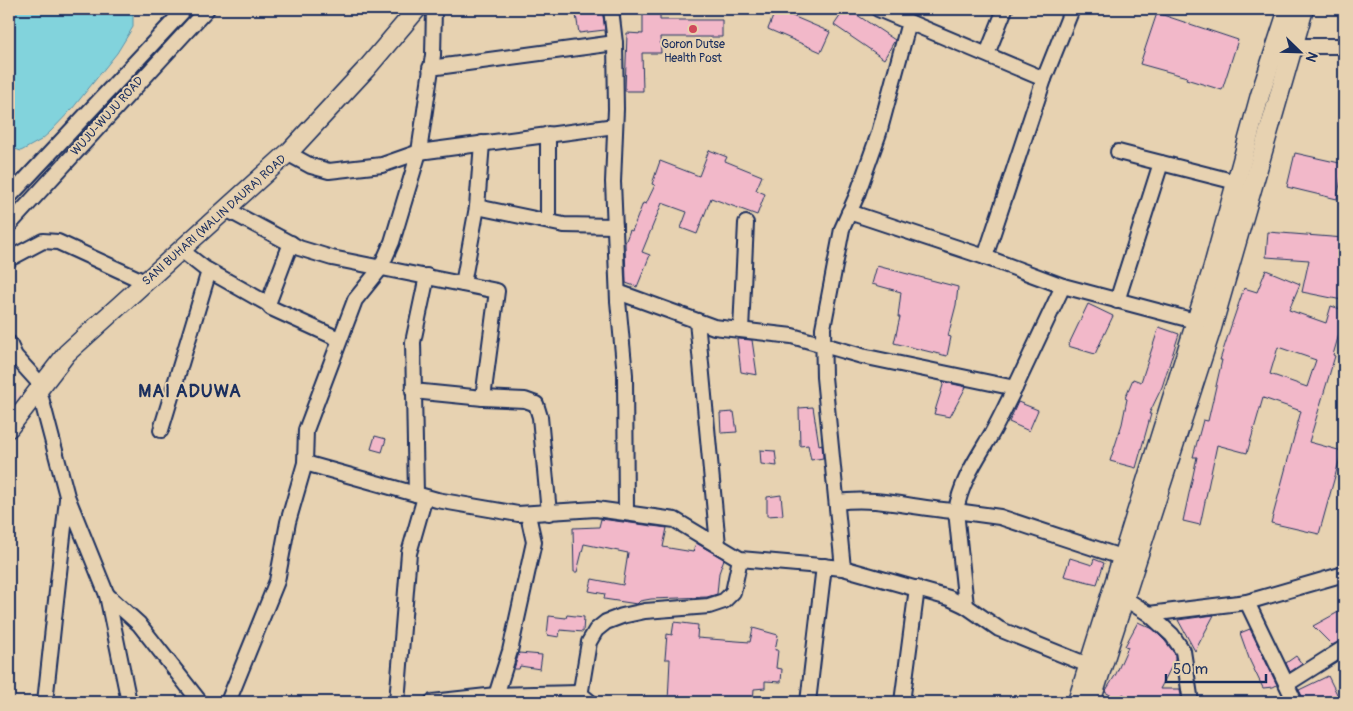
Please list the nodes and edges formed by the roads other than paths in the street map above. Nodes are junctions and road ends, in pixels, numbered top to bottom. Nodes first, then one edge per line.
1 (185, 9) edge
2 (207, 9) edge
3 (417, 9) edge
4 (434, 9) edge
5 (611, 9) edge
6 (878, 9) edge
7 (1005, 9) edge
8 (1072, 9) edge
9 (1288, 9) edge
10 (1304, 9) edge
11 (902, 16) edge
12 (615, 43) junction
13 (1276, 46) junction
14 (1293, 46) junction
15 (1344, 46) edge
16 (987, 54) junction
17 (430, 68) junction
18 (1044, 79) junction
19 (615, 126) junction
20 (548, 134) junction
21 (482, 143) junction
22 (419, 152) junction
23 (1118, 152) dead end
24 (287, 153) junction
25 (1161, 163) junction
26 (1236, 182) junction
27 (9, 197) edge
28 (476, 207) junction
29 (226, 209) junction
30 (849, 212) junction
31 (548, 221) junction
32 (746, 223) dead end
33 (9, 225) edge
34 (615, 226) junction
35 (291, 243) junction
36 (181, 250) junction
37 (985, 258) junction
38 (9, 259) edge
39 (380, 269) junction
40 (209, 271) junction
41 (427, 276) junction
42 (145, 282) junction
43 (463, 284) junction
44 (1063, 286) junction
45 (618, 292) junction
46 (1117, 301) junction
47 (268, 304) junction
48 (697, 321) junction
49 (1195, 321) junction
50 (741, 330) junction
51 (339, 339) junction
52 (823, 345) junction
53 (11, 354) edge
54 (41, 388) junction
55 (1015, 388) junction
56 (413, 391) junction
57 (483, 398) junction
58 (9, 428) edge
59 (161, 430) dead end
60 (305, 463) junction
61 (68, 496) junction
62 (420, 496) junction
63 (837, 502) junction
64 (956, 510) junction
65 (626, 512) junction
66 (549, 513) junction
67 (528, 515) junction
68 (718, 544) junction
69 (1121, 557) junction
70 (740, 559) junction
71 (824, 566) junction
72 (843, 568) junction
73 (1344, 574) edge
74 (917, 588) junction
75 (1118, 594) junction
76 (107, 595) junction
77 (1247, 602) junction
78 (966, 606) junction
79 (1148, 614) junction
80 (1344, 648) edge
81 (1088, 665) junction
82 (1287, 684) junction
83 (579, 698) edge
84 (495, 699) edge
85 (45, 702) edge
86 (129, 702) edge
87 (200, 702) edge
88 (228, 702) edge
89 (397, 702) edge
90 (432, 702) edge
91 (590, 702) edge
92 (808, 702) edge
93 (902, 702) edge
94 (1077, 702) edge
95 (1091, 702) edge
96 (1191, 702) edge
97 (1295, 702) edge

1 - 27 street, WUJU-WUJU ROAD
2 - 33 street, WUJU-WUJU ROAD
3 - 24 street, SANI BUHARI (WALIN DAURA) ROAD
4 - 17 street
5 - 12 street
6 - 11 street
7 - 16 street
8 - 18 street
9 - 13 street
10 - 14 street
11 - 16 street
11 - 30 street
12 - 17 street
12 - 19 street
13 - 14 street
13 - 26 street
14 - 15 street
14 - 75 street
16 - 18 street
17 - 22 street
18 - 37 street
19 - 20 street
19 - 34 street
20 - 21 street
20 - 31 street
21 - 22 street
21 - 28 street
22 - 24 street
22 - 39 street
23 - 25 street
24 - 29 street, SANI BUHARI (WALIN DAURA) ROAD
25 - 26 street
25 - 46 street
26 - 49 street
28 - 31 street
28 - 43 street
29 - 35 street
29 - 36 street, SANI BUHARI (WALIN DAURA) ROAD
30 - 37 street
30 - 52 street
31 - 34 street
32 - 50 street
34 - 45 street
35 - 39 street
35 - 47 street
36 - 40 street
36 - 42 street, SANI BUHARI (WALIN DAURA) ROAD
37 - 44 street
38 - 42 street
39 - 41 street
39 - 51 street
40 - 47 street
40 - 59 street
41 - 43 street
41 - 56 street
42 - 54 street, SANI BUHARI (WALIN DAURA) ROAD
43 - 57 street
44 - 46 street
44 - 55 street
45 - 48 street
45 - 65 street
46 - 49 street
47 - 51 street
48 - 50 street
48 - 68 street
49 - 69 street
50 - 52 street
51 - 60 street
52 - 55 street
52 - 63 street
53 - 54 street
54 - 58 street, SANI BUHARI (WALIN DAURA) ROAD
54 - 61 street
55 - 64 street
56 - 57 street
56 - 62 street
57 - 66 street
60 - 62 street
60 - 88 street
61 - 76 street
61 - 85 street
62 - 67 street
62 - 89 street
63 - 64 street
63 - 72 street
64 - 69 street
64 - 78 street
65 - 66 street
65 - 68 street
66 - 67 street
67 - 84 street
68 - 70 street
69 - 75 street
70 - 71 street
70 - 83 street
71 - 72 street
71 - 92 street
72 - 74 street
73 - 77 street
74 - 78 street
74 - 93 street
75 - 79 street
75 - 81 street
75 - 95 street
76 - 86 street
76 - 87 street
77 - 79 street
77 - 82 street
78 - 81 street
79 - 96 street
80 - 82 street
81 - 94 street
82 - 97 street
83 - 84 street
83 - 91 street
84 - 90 street

